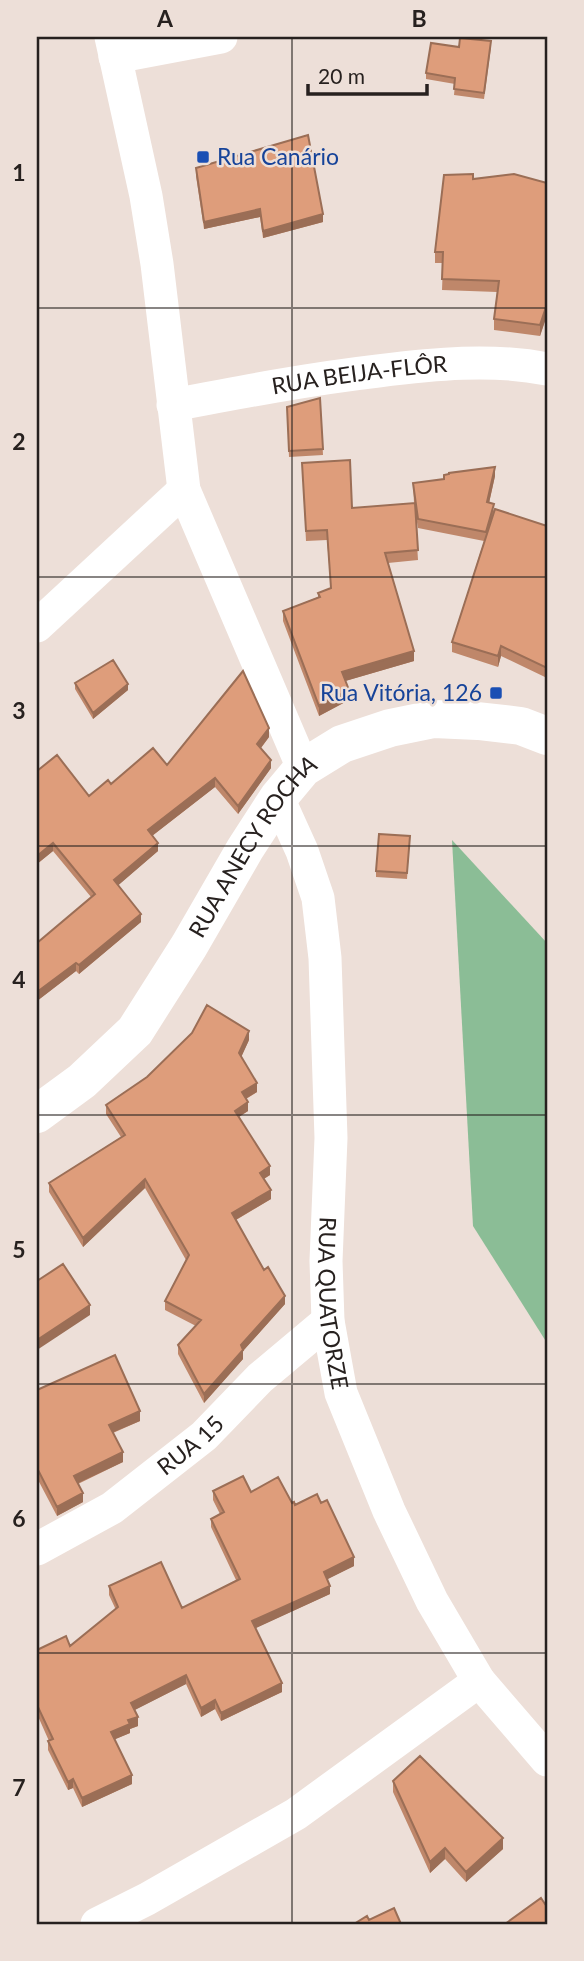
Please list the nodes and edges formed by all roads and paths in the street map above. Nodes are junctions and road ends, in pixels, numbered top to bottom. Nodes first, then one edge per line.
1 (221, 37) edge
2 (113, 47) edge
3 (547, 369) edge
4 (173, 405) junction
5 (184, 490) junction
6 (37, 626) edge
7 (547, 736) edge
8 (303, 768) junction
9 (278, 798) junction
10 (37, 1114) edge
11 (328, 1321) junction
12 (37, 1549) edge
13 (479, 1681) junction
14 (547, 1760) edge
15 (97, 1924) edge

1 - 2 street
2 - 4 street
3 - 4 street, RUA BEIJA-FLÔR
4 - 5 street
5 - 6 street
5 - 8 street
7 - 8 street, RUA ANECY ROCHA
8 - 9 street, RUA ANECY ROCHA
9 - 10 street, RUA ANECY ROCHA
9 - 11 street, RUA QUATORZE
11 - 12 street, RUA 15
11 - 13 street, RUA QUATORZE
13 - 14 street, RUA QUATORZE
13 - 15 street

